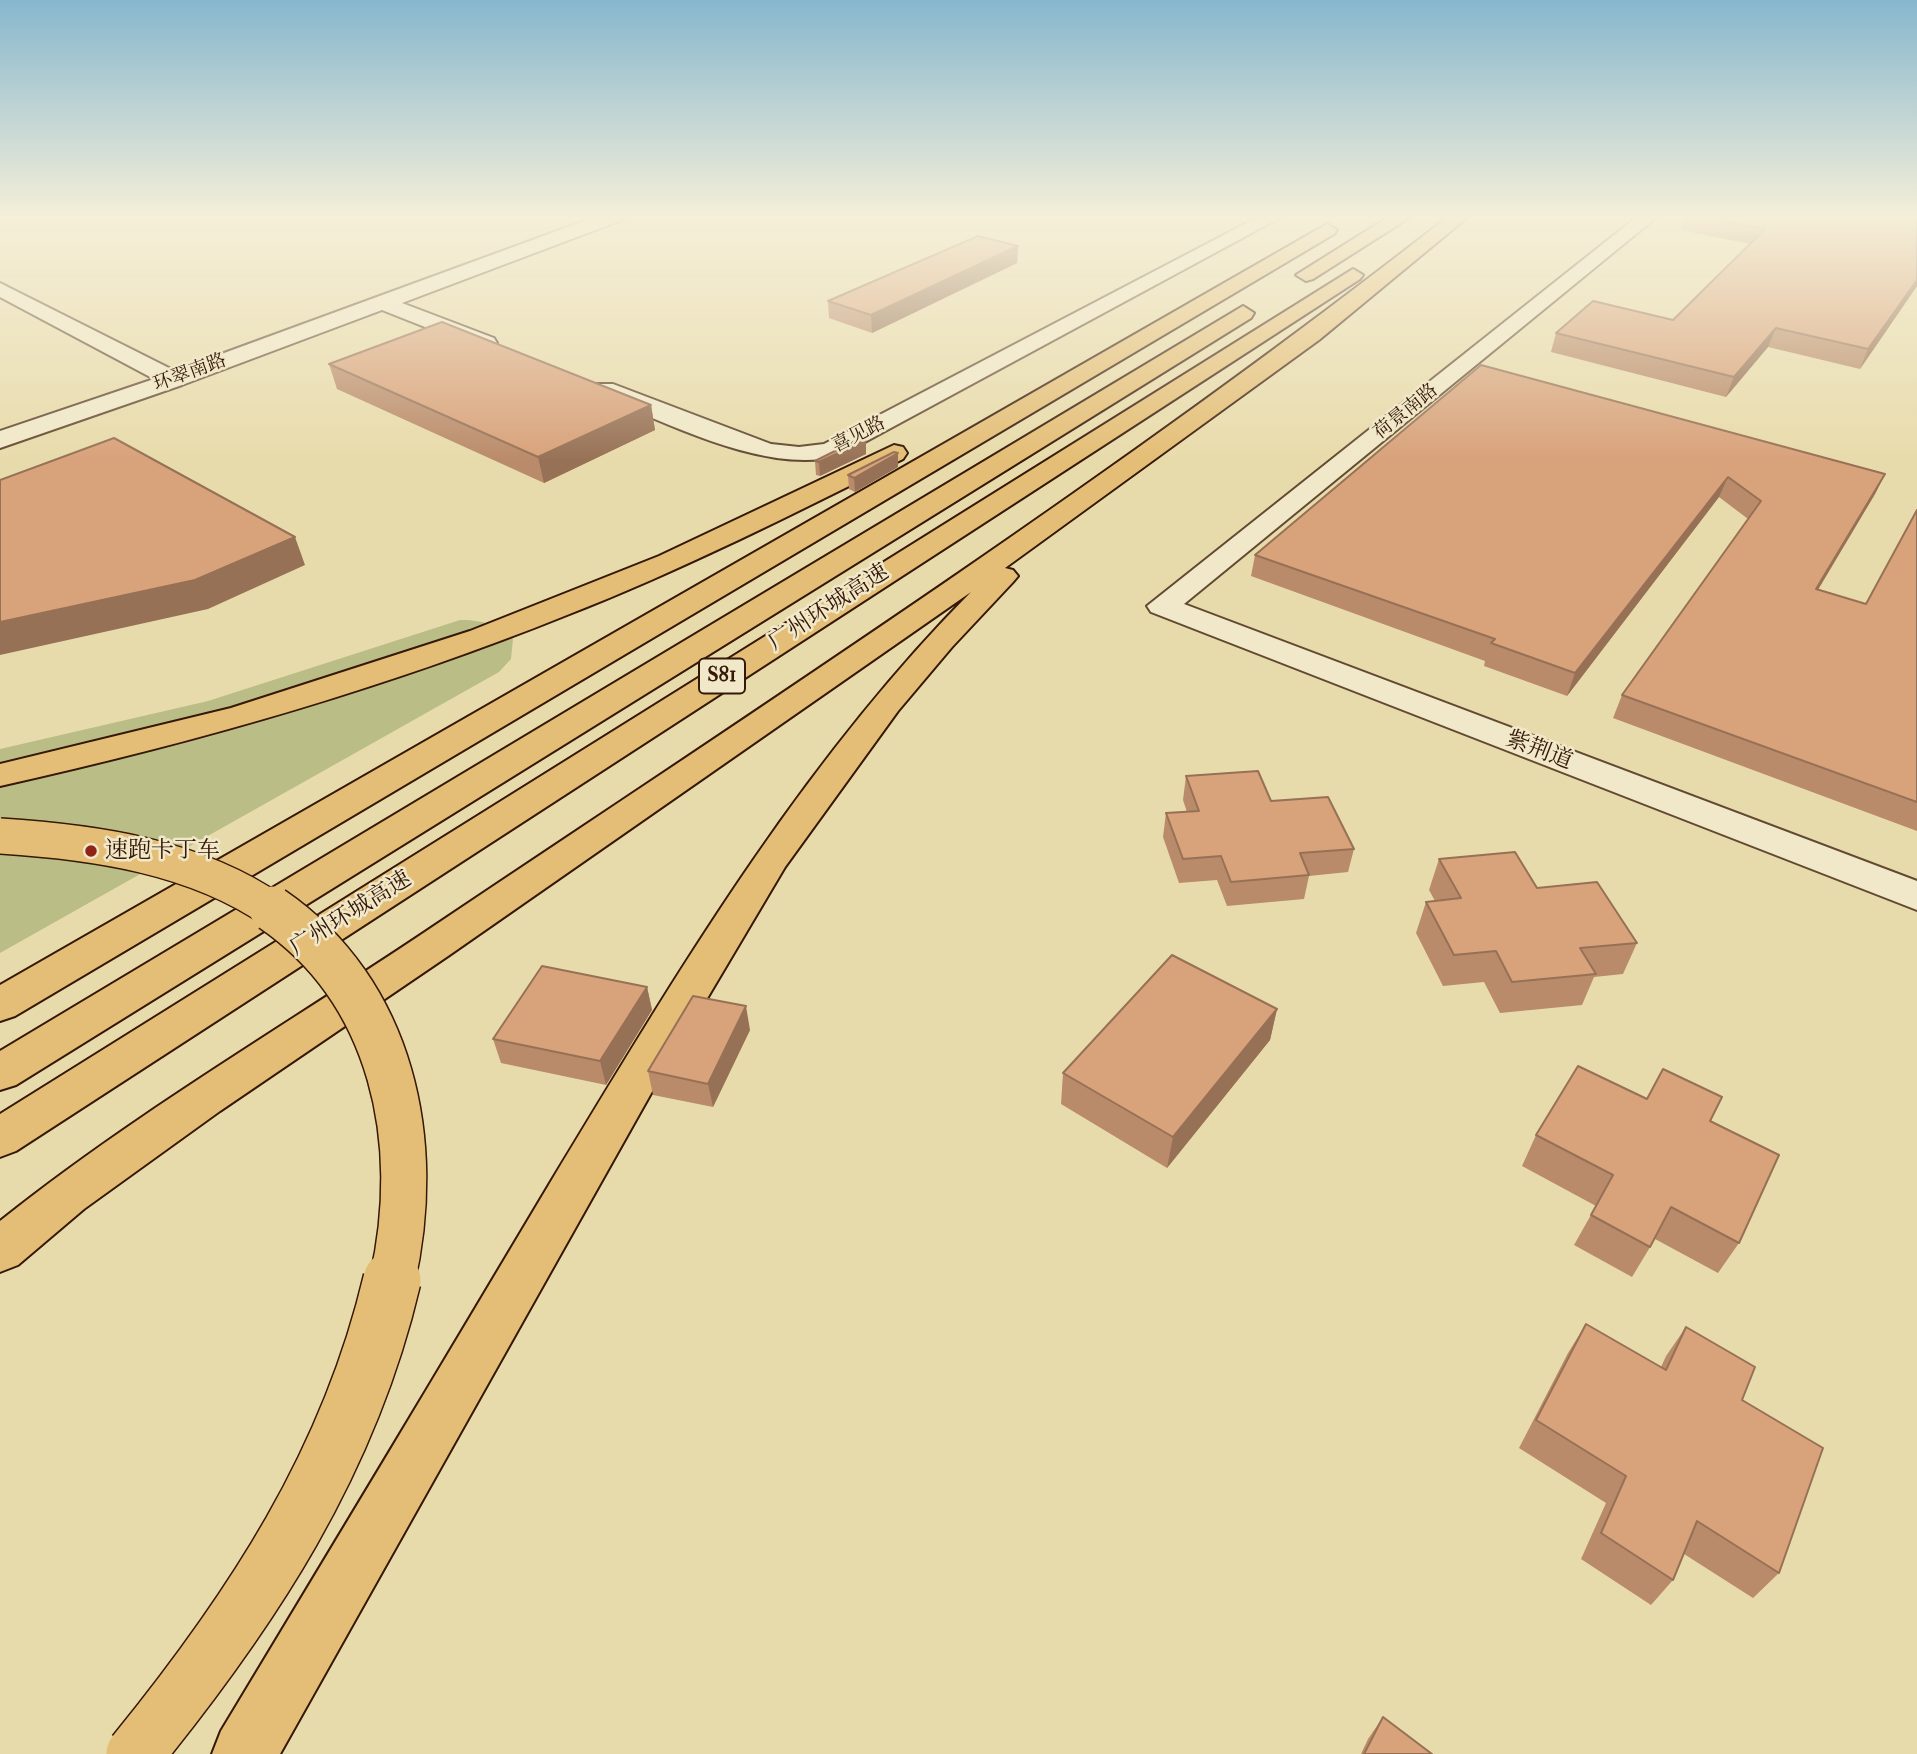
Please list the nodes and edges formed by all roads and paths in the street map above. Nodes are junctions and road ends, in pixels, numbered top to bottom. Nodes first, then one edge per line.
1 (17, 298) edge
2 (391, 298) edge
3 (1119, 298) edge
4 (1195, 298) edge
5 (1211, 298) edge
6 (1269, 298) edge
7 (1317, 298) edge
8 (1358, 298) edge
9 (1547, 298) edge
10 (380, 302) junction
11 (509, 352) edge
12 (174, 380) junction
13 (586, 382) edge
14 (944, 428) dead end
15 (0, 440) edge
16 (909, 445) dead end
17 (1123, 471) junction
18 (1162, 606) joint
19 (0, 775) edge
20 (0, 836) edge
21 (1917, 896) edge
22 (0, 1005) edge
23 (0, 1073) edge
24 (0, 1138) edge
25 (0, 1250) edge
26 (135, 1754) edge
27 (244, 1754) edge

1 - 12 street
2 - 10 street, 环翠南路
3 - 13 street, 喜见路
4 - 14 highway
5 - 22 highway
6 - 23 highway, 广州环城高速 / S81
7 - 24 highway, 广州环城高速 / S81
8 - 17 highway
9 - 18 street, 荷景南路
10 - 11 street
10 - 12 street, 环翠南路
12 - 15 street, 环翠南路
16 - 19 highway
17 - 25 highway
17 - 27 highway
18 - 21 street, 紫荆道
20 - 26 highway, bridge

